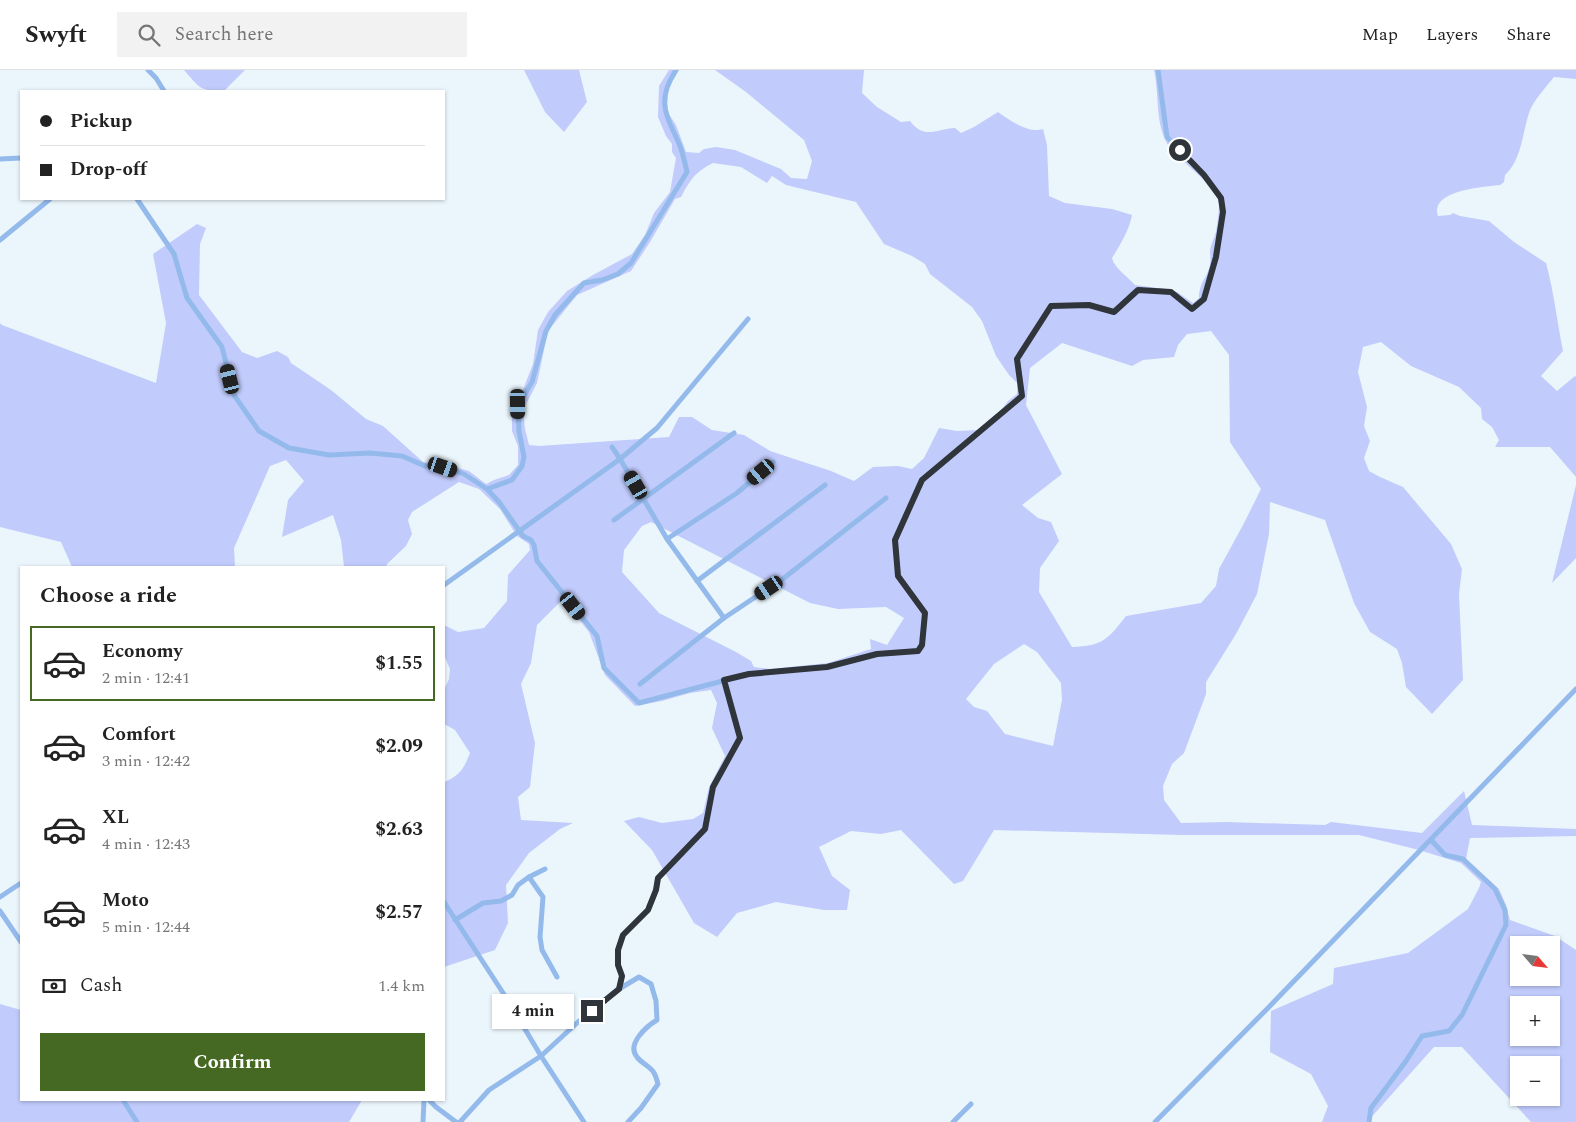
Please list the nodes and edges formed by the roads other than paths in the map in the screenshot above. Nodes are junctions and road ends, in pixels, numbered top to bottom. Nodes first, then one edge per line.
1 (148, 70) edge
2 (676, 70) edge
3 (1158, 70) edge
4 (163, 90) edge
5 (20, 158) edge
6 (0, 159) edge
7 (49, 200) edge
8 (138, 200) edge
9 (0, 240) edge
10 (748, 319) dead end
11 (734, 433) dead end
12 (612, 447) dead end
13 (620, 459) junction
14 (773, 462) dead end
15 (825, 485) dead end
16 (487, 489) junction
17 (886, 498) dead end
18 (643, 499) junction
19 (614, 520) dead end
20 (519, 531) junction
21 (667, 539) junction
22 (697, 581) junction
23 (445, 584) edge
24 (724, 618) junction
25 (724, 680) junction
26 (640, 684) dead end
27 (1576, 689) edge
28 (1431, 840) junction
29 (545, 869) dead end
30 (529, 876) junction
31 (20, 884) edge
32 (0, 897) edge
33 (445, 904) edge
34 (0, 911) edge
35 (455, 920) junction
36 (20, 941) edge
37 (557, 977) dead end
38 (619, 989) junction
39 (541, 1056) junction
40 (124, 1101) edge
41 (424, 1101) edge
42 (430, 1101) edge
43 (971, 1104) dead end
44 (137, 1122) edge
45 (423, 1122) edge
46 (456, 1122) edge
47 (460, 1122) edge
48 (584, 1122) edge
49 (628, 1122) edge
50 (953, 1122) edge
51 (1155, 1122) edge
52 (1369, 1122) edge

1 - 4 street
2 - 16 street
3 - 25 street
5 - 6 street
7 - 9 street
8 - 16 street
10 - 13 street
11 - 18 street
12 - 13 street
13 - 18 street
13 - 20 street
14 - 21 street
15 - 22 street
16 - 20 street
17 - 24 street
18 - 19 street
18 - 21 street
20 - 23 street
20 - 25 street
21 - 22 street
22 - 24 street
24 - 26 street
25 - 38 street
27 - 28 street
28 - 51 street
28 - 52 street
29 - 30 street
30 - 35 street
30 - 37 street
31 - 32 street
33 - 35 street
34 - 36 street
35 - 39 street
38 - 39 street
38 - 49 street
39 - 47 street
39 - 48 street
40 - 44 street
41 - 45 street
42 - 46 street
43 - 50 street

